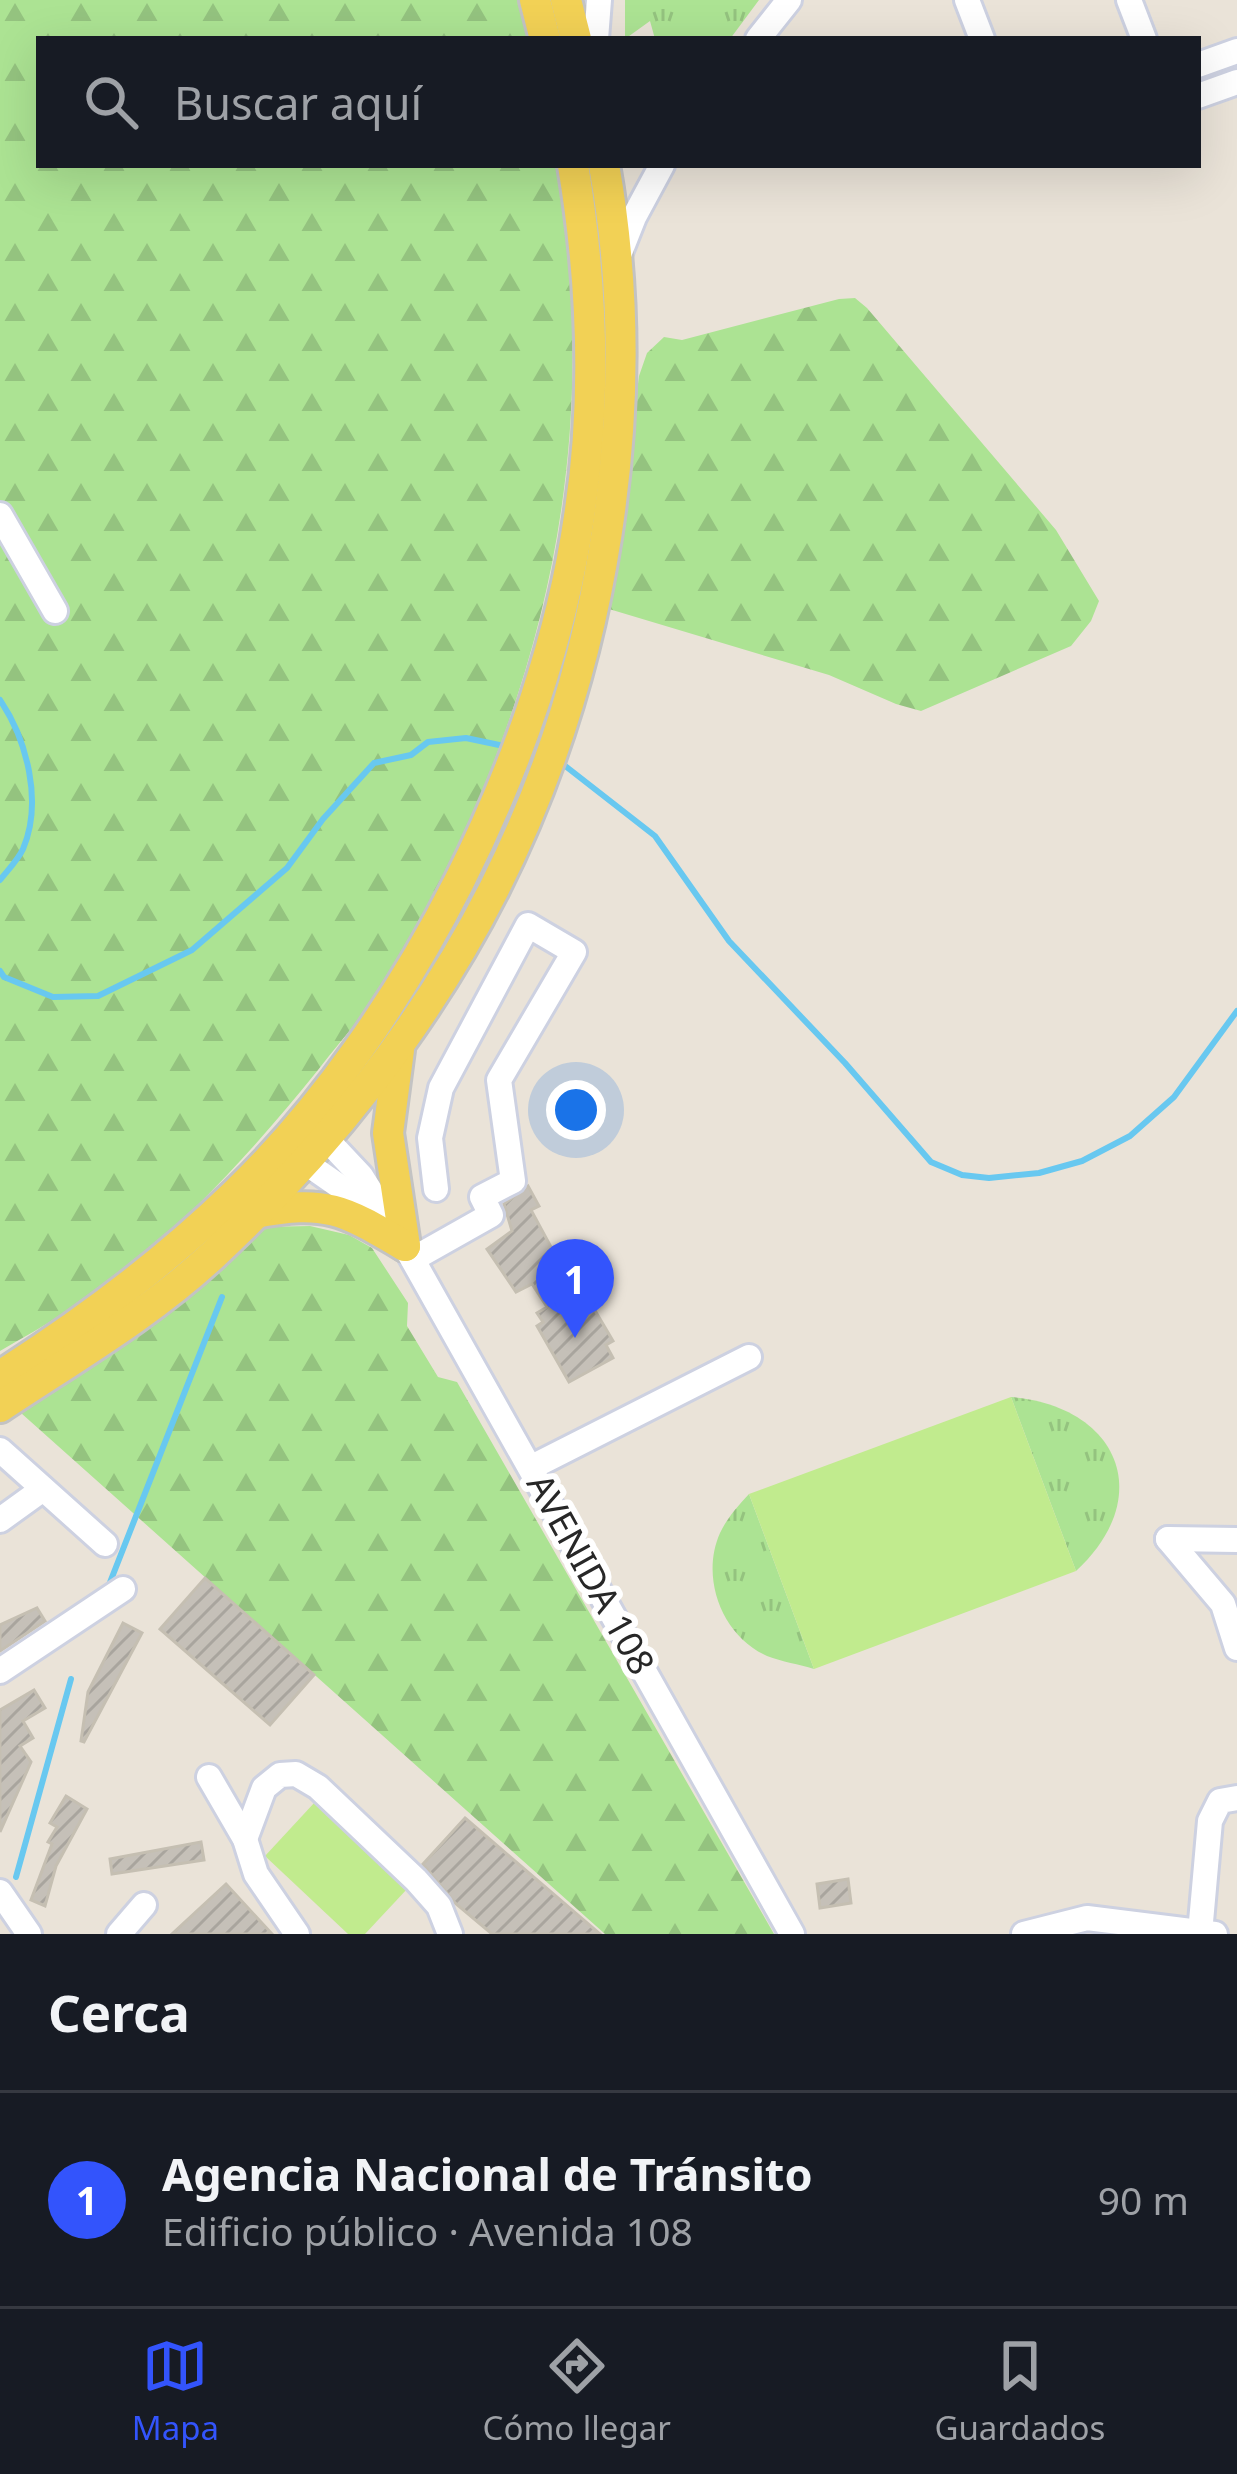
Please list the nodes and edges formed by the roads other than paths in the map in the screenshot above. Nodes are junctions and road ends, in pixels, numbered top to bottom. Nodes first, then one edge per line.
1 (535, 0) edge
2 (566, 0) edge
3 (789, 0) edge
4 (967, 0) edge
5 (1129, 0) edge
6 (591, 19) edge
7 (544, 36) edge
8 (760, 36) edge
9 (981, 36) edge
10 (1143, 36) edge
11 (1237, 51) edge
12 (1201, 64) edge
13 (1237, 82) edge
14 (1201, 95) edge
15 (574, 168) edge
16 (604, 168) edge
17 (660, 168) edge
18 (602, 260) junction
19 (0, 515) edge
20 (56, 611) dead end
21 (401, 1040) junction
22 (315, 1127) junction
23 (292, 1154) junction
24 (436, 1189) dead end
25 (255, 1213) junction
26 (384, 1218) junction
27 (410, 1253) junction
28 (749, 1357) dead end
29 (0, 1376) edge
30 (0, 1407) edge
31 (0, 1450) edge
32 (532, 1467) junction
33 (43, 1489) junction
34 (0, 1520) edge
35 (1237, 1540) edge
36 (105, 1544) dead end
37 (123, 1589) dead end
38 (1237, 1648) edge
39 (0, 1671) edge
40 (209, 1777) dead end
41 (1237, 1798) edge
42 (245, 1839) junction
43 (0, 1892) edge
44 (144, 1904) dead end
45 (1201, 1933) edge
46 (29, 1934) edge
47 (119, 1934) edge
48 (298, 1934) edge
49 (450, 1934) edge
50 (792, 1934) edge
51 (1024, 1934) edge
52 (1215, 1934) edge

1 - 7 main road
2 - 6 main road
3 - 8 street
4 - 9 street
5 - 10 street
11 - 12 street
13 - 14 street
15 - 18 main road
16 - 18 main road
17 - 18 street
18 - 21 main road
18 - 22 main road
19 - 20 street
21 - 22 main road
21 - 27 main road
22 - 23 main road
22 - 26 street, AVENIDA 108
23 - 25 main road
23 - 26 street, AVENIDA 108
23 - 29 main road
24 - 27 street
25 - 27 main road
25 - 30 main road
26 - 27 street, AVENIDA 108
27 - 32 street, AVENIDA 108
28 - 32 street
31 - 33 street
32 - 50 street, AVENIDA 108
33 - 34 street
33 - 36 street
35 - 38 street
37 - 39 street
40 - 42 street
41 - 45 street
42 - 48 street
42 - 49 street
43 - 46 street
44 - 47 street
45 - 51 street
45 - 52 street

